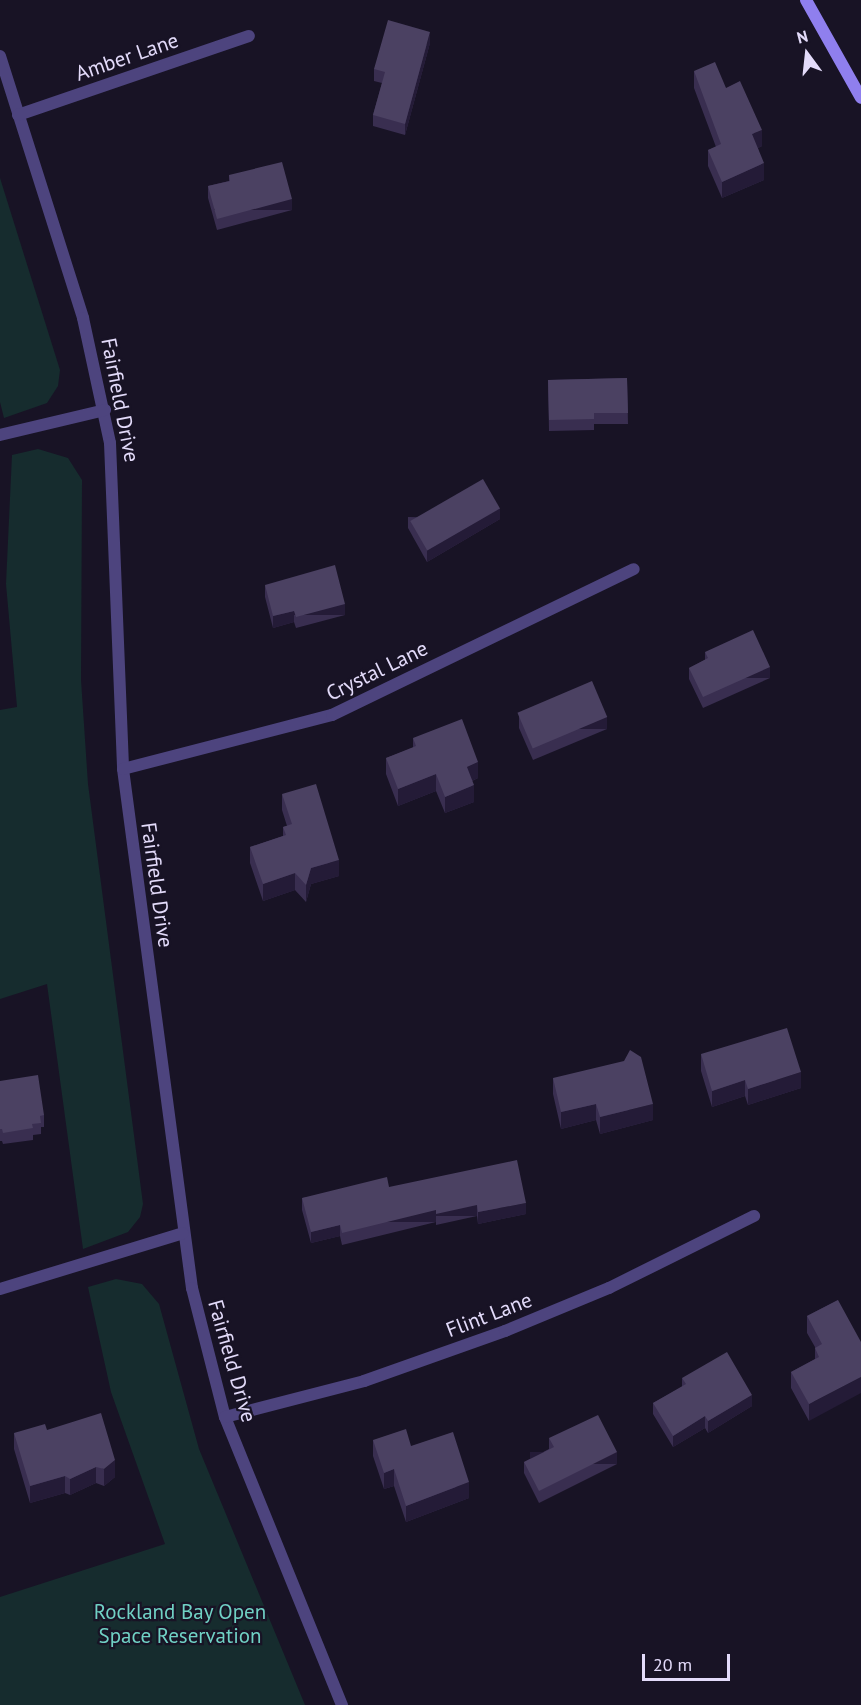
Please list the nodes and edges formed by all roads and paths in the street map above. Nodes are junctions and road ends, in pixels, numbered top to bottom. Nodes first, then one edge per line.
1 (806, 0) edge
2 (249, 36) dead end
3 (0, 56) edge
4 (861, 98) edge
5 (18, 115) junction
6 (105, 410) junction
7 (0, 435) edge
8 (634, 569) dead end
9 (123, 769) junction
10 (754, 1216) dead end
11 (183, 1233) junction
12 (0, 1289) edge
13 (225, 1417) junction
14 (342, 1705) edge

1 - 4 main road
2 - 5 street, Amber Lane
3 - 5 street, Fairfield Drive
5 - 6 street, Fairfield Drive
6 - 7 street
6 - 9 street, Fairfield Drive
8 - 9 street, Crystal Lane
9 - 11 street, Fairfield Drive
10 - 13 street, Flint Lane
11 - 12 street
11 - 13 street, Fairfield Drive
13 - 14 street, Fairfield Drive

